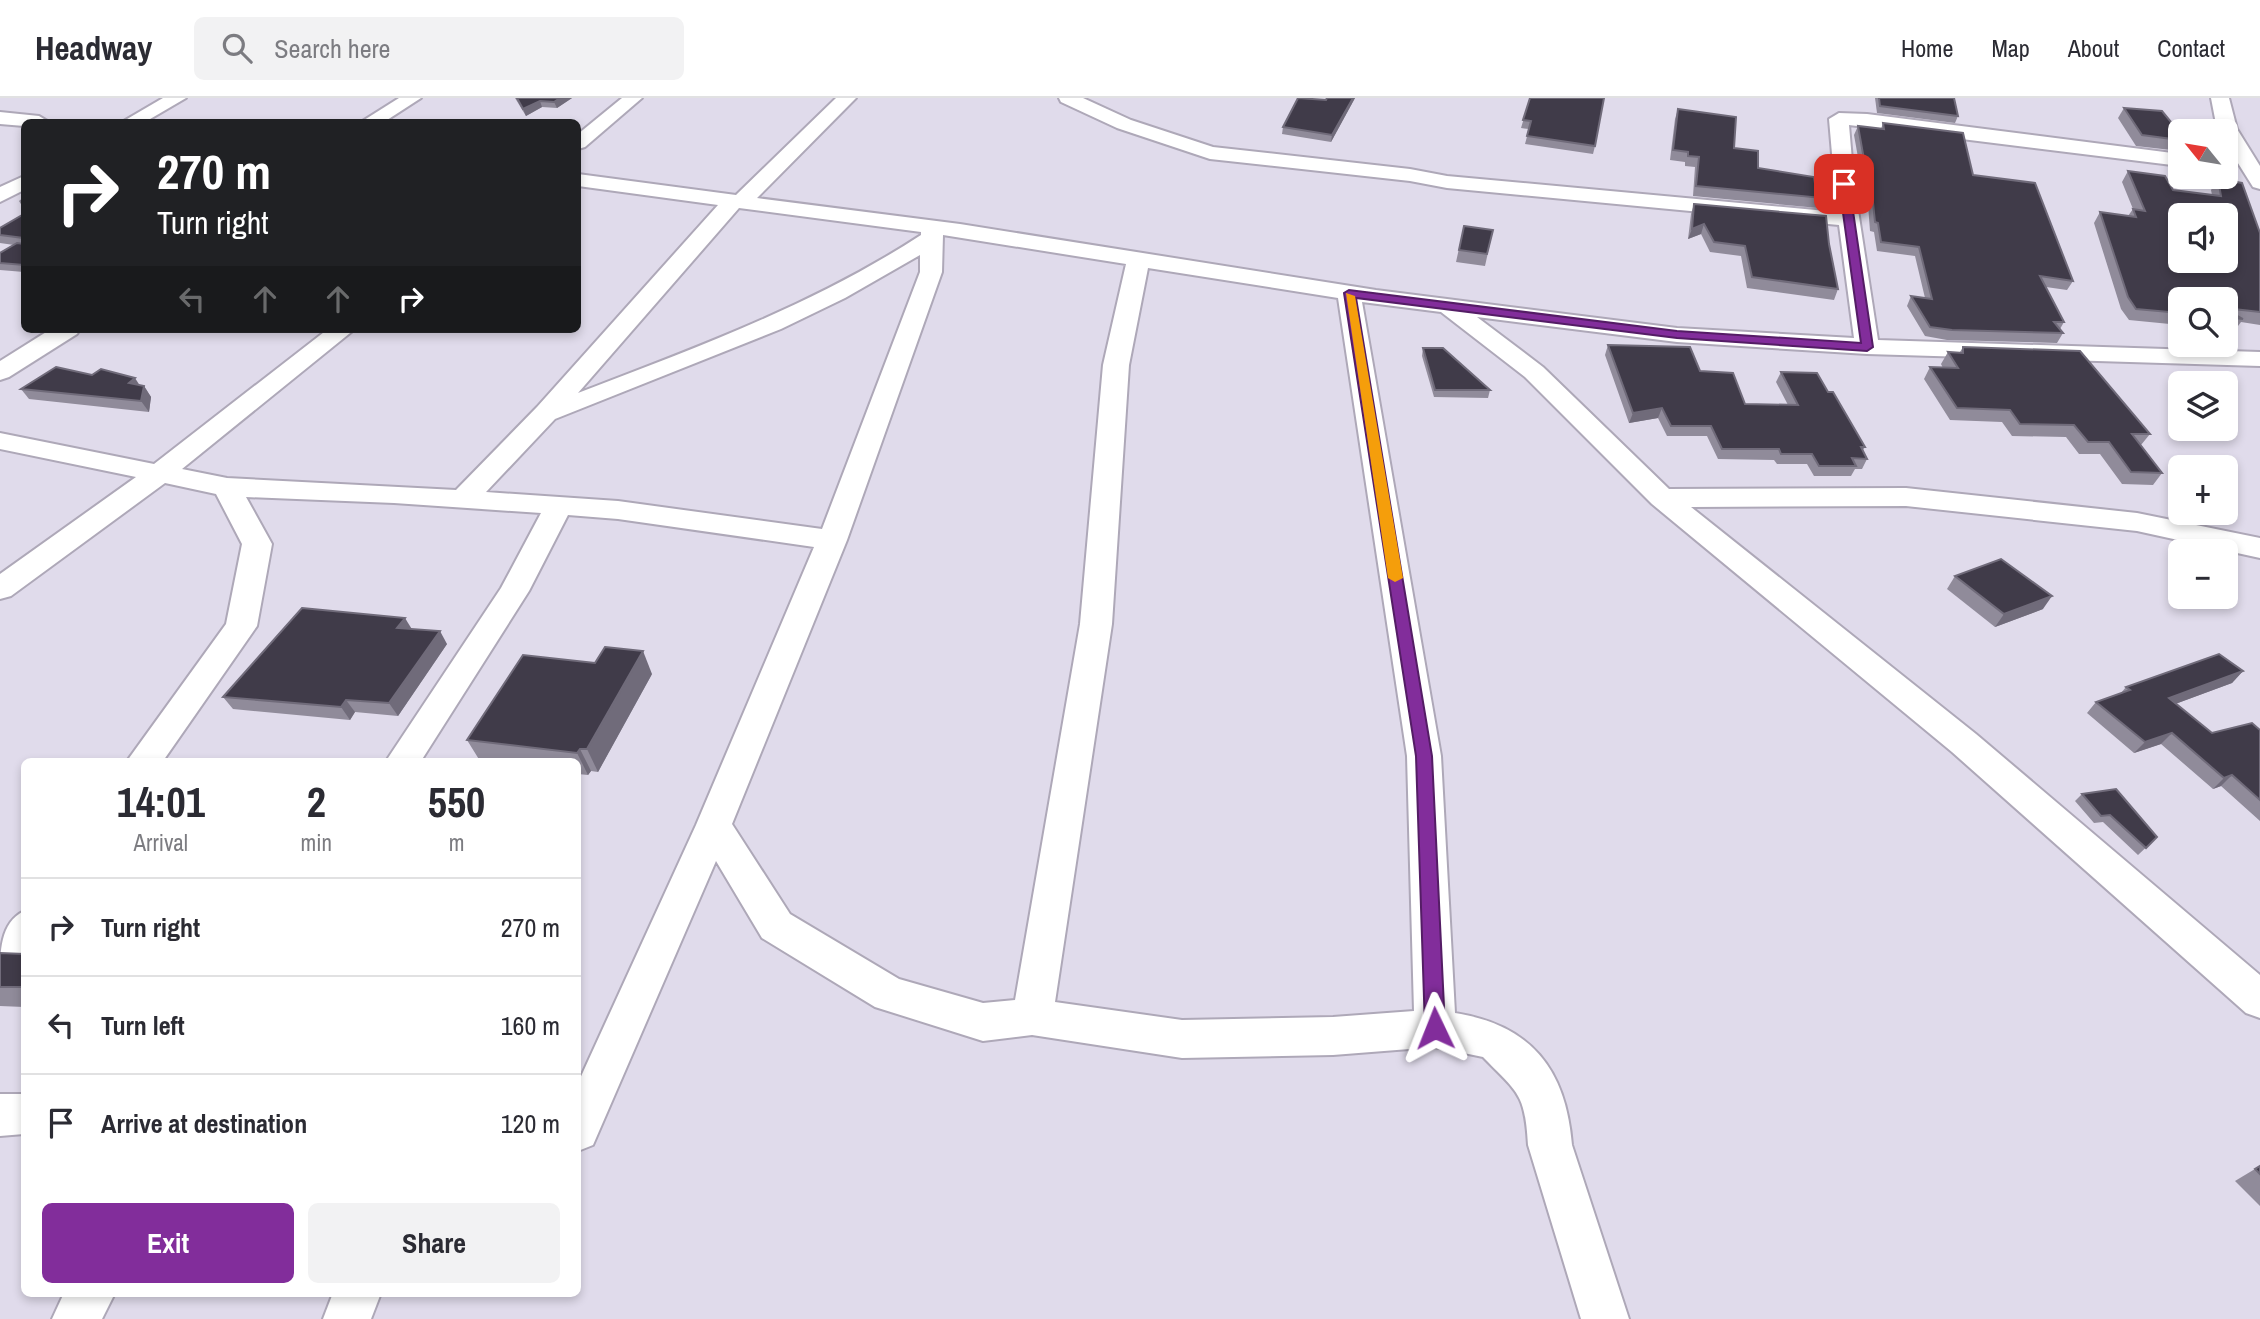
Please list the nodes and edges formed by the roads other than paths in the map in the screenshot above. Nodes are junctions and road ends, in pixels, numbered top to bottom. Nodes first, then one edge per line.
1 (177, 98) edge
2 (412, 98) edge
3 (633, 98) edge
4 (847, 98) edge
5 (1068, 98) edge
6 (2220, 98) edge
7 (1837, 108) edge
8 (0, 118) edge
9 (138, 119) edge
10 (375, 119) edge
11 (21, 120) edge
12 (581, 141) edge
13 (2168, 158) edge
14 (2238, 168) edge
15 (2256, 175) edge
16 (581, 180) edge
17 (21, 184) edge
18 (0, 196) edge
19 (737, 202) junction
20 (1848, 219) junction
21 (932, 232) junction
22 (1138, 260) junction
23 (1349, 293) junction
24 (1446, 304) junction
25 (62, 333) edge
26 (338, 333) edge
27 (1867, 347) junction
28 (2260, 359) edge
29 (0, 372) edge
30 (546, 413) junction
31 (0, 441) edge
32 (160, 473) junction
33 (227, 487) junction
34 (1662, 498) junction
35 (464, 499) junction
36 (559, 506) junction
37 (832, 540) junction
38 (2260, 548) edge
39 (0, 589) edge
40 (146, 758) edge
41 (405, 758) edge
42 (714, 825) junction
43 (21, 932) edge
44 (0, 963) edge
45 (2260, 1000) edge
46 (1032, 1017) junction
47 (1435, 1028) junction
48 (21, 1114) edge
49 (0, 1115) edge
50 (581, 1123) edge
51 (88, 1297) edge
52 (357, 1297) edge
53 (76, 1319) edge
54 (347, 1319) edge
55 (1605, 1319) edge

1 - 9 street
2 - 10 street
3 - 12 street
4 - 19 street
5 - 20 street
6 - 15 street
7 - 13 street
7 - 20 street
8 - 11 street
14 - 15 street
16 - 19 street
17 - 18 street
19 - 21 street
19 - 30 street
20 - 27 street
21 - 22 street
21 - 30 street
21 - 37 street
22 - 23 street
22 - 46 street
23 - 24 street
23 - 47 street
24 - 27 street
24 - 34 street
25 - 29 street
26 - 32 street
27 - 28 street
30 - 35 street
31 - 32 street
32 - 33 street
32 - 39 street
33 - 35 street
33 - 40 street
34 - 38 street
34 - 45 street
35 - 36 street
36 - 37 street
36 - 41 street
37 - 42 street
42 - 46 street
42 - 50 street
43 - 44 street
46 - 47 street
47 - 55 street
48 - 49 street
51 - 53 street
52 - 54 street

